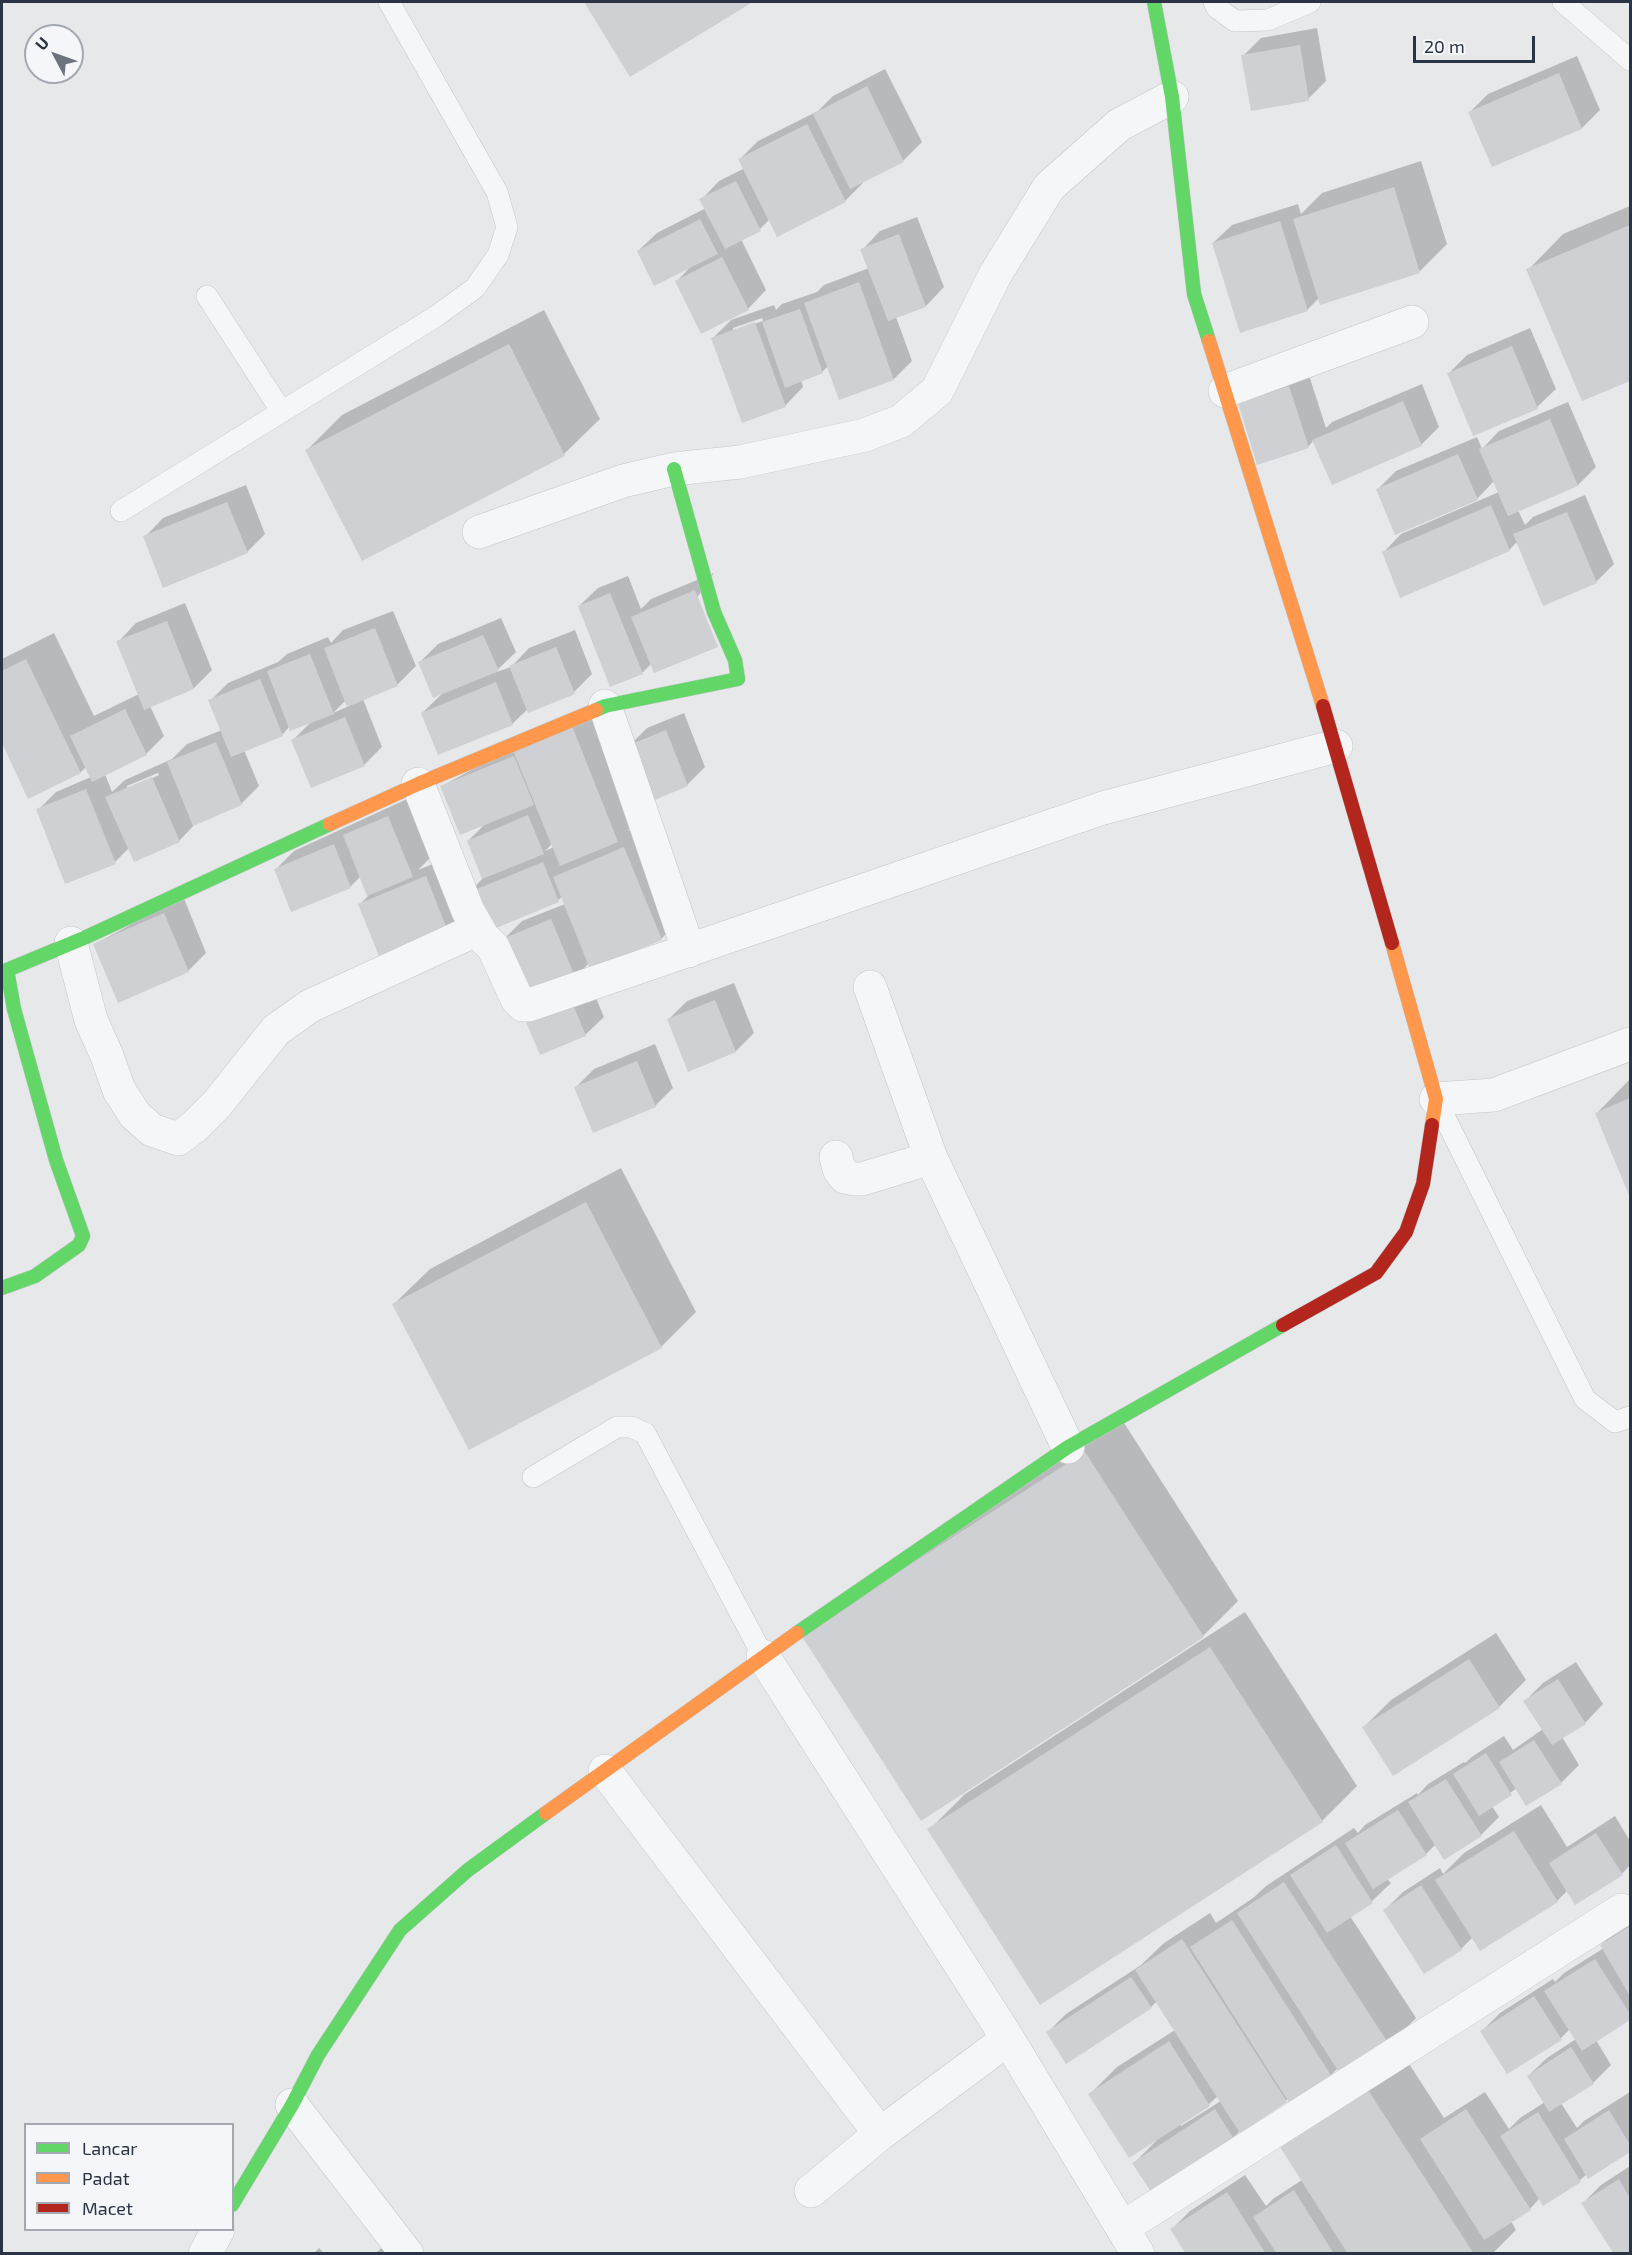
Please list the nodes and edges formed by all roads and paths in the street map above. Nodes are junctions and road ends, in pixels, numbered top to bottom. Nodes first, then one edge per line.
1 (389, 2) edge
2 (1154, 2) edge
3 (1214, 2) edge
4 (1310, 2) edge
5 (1563, 2) edge
6 (1630, 60) edge
7 (1172, 97) junction
8 (207, 296) dead end
9 (1413, 322) dead end
10 (1225, 391) junction
11 (282, 412) junction
12 (674, 469) junction
13 (121, 511) dead end
14 (479, 532) dead end
15 (605, 706) junction
16 (1336, 747) junction
17 (418, 784) junction
18 (478, 929) junction
19 (71, 943) junction
20 (689, 951) junction
21 (4, 960) edge
22 (870, 987) dead end
23 (1630, 1044) edge
24 (1436, 1099) junction
25 (836, 1157) dead end
26 (932, 1158) junction
27 (2, 1288) edge
28 (1630, 1417) edge
29 (1068, 1447) junction
30 (533, 1477) dead end
31 (763, 1656) junction
32 (605, 1771) junction
33 (1622, 1910) dead end
34 (1008, 2040) junction
35 (292, 2105) junction
36 (880, 2133) junction
37 (811, 2191) dead end
38 (234, 2202) edge
39 (1130, 2241) edge
40 (407, 2253) edge

1 - 11 lane
2 - 7 street
3 - 4 lane
5 - 6 lane
7 - 10 street
7 - 12 street
8 - 11 lane
9 - 10 street
10 - 16 street
11 - 13 lane
12 - 14 street
12 - 15 street
15 - 17 street
15 - 20 street
16 - 20 street
16 - 24 street
17 - 18 street
17 - 19 street
18 - 19 street
18 - 20 street
19 - 21 street
21 - 27 street
22 - 26 street
23 - 24 street
24 - 28 lane
24 - 29 street
25 - 26 street
26 - 29 street
29 - 31 street
30 - 31 lane
31 - 32 street
31 - 34 street
32 - 35 street
32 - 36 street
33 - 39 street
34 - 36 street
34 - 39 street
35 - 38 street
35 - 40 street
36 - 37 street

